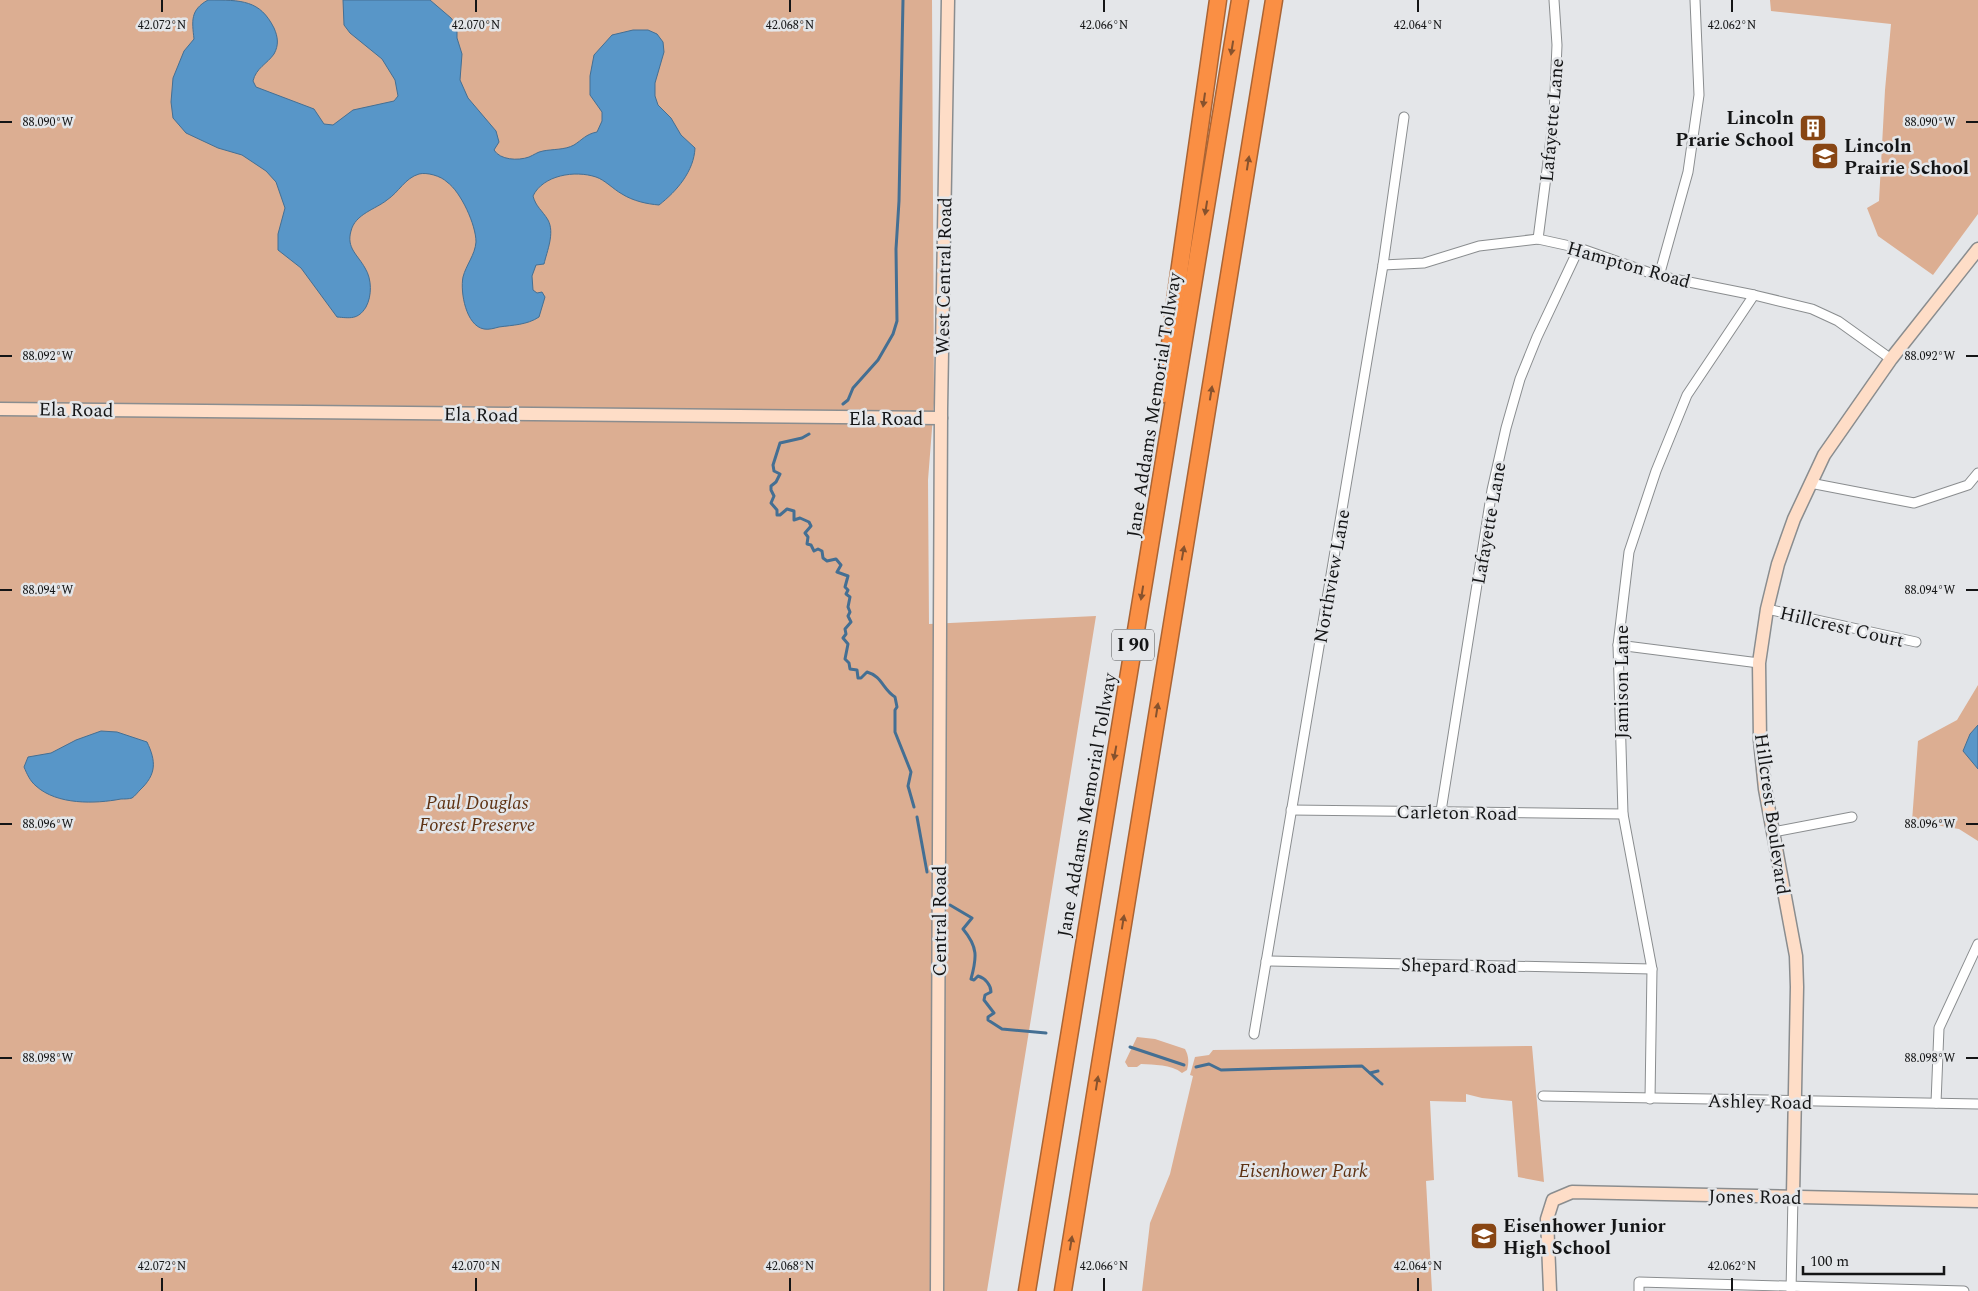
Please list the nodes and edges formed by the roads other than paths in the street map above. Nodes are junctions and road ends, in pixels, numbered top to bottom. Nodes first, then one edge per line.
1 (948, 0) edge
2 (1218, 0) edge
3 (1240, 0) edge
4 (1274, 0) edge
5 (1554, 0) edge
6 (1694, 0) edge
7 (1404, 117) dead end
8 (1538, 239) junction
9 (1579, 248) junction
10 (1978, 249) edge
11 (1383, 265) junction
12 (1659, 276) junction
13 (1754, 295) junction
14 (1891, 359) junction
15 (0, 409) edge
16 (941, 418) junction
17 (1978, 473) edge
18 (1810, 483) junction
19 (940, 551) joint
20 (1146, 564) junction
21 (1767, 609) junction
22 (1916, 642) dead end
23 (1618, 645) junction
24 (1759, 663) junction
25 (1291, 810) junction
26 (1441, 811) junction
27 (1622, 814) junction
28 (1852, 817) dead end
29 (1773, 832) junction
30 (1978, 944) edge
31 (1266, 961) junction
32 (1652, 969) junction
33 (1254, 1034) dead end
34 (1543, 1096) dead end
35 (1650, 1099) junction
36 (1794, 1102) junction
37 (1936, 1103) junction
38 (1978, 1104) edge
39 (1793, 1196) junction
40 (1978, 1201) edge
41 (1791, 1289) edge
42 (937, 1291) edge
43 (1026, 1291) edge
44 (1062, 1291) edge
45 (1550, 1291) edge
46 (1639, 1291) edge
47 (1964, 1291) edge

1 - 16 street, West Central Road
2 -> 20 highway
3 -> 20 highway, Jane Addams Memorial Tollway / I 90
44 -> 4 highway, I 90
5 - 8 street, Lafayette Lane
6 - 12 street
7 - 11 street, Northview Lane
8 - 9 street, Hampton Road
8 - 11 street, Hampton Road
9 - 12 street, Hampton Road
9 - 26 street, Lafayette Lane
10 - 14 street, Hillcrest Boulevard
11 - 25 street, Northview Lane
12 - 13 street, Hampton Road
13 - 14 street, Hampton Road
13 - 23 street, Jamison Lane
14 - 18 street, Hillcrest Boulevard
15 - 16 street, Ela Road
16 - 19 street, West Central Road
17 - 18 street
18 - 21 street, Hillcrest Boulevard
19 - 42 street, Central Road
20 -> 43 highway, Jane Addams Memorial Tollway / I 90
21 - 22 street, Hillcrest Court
21 - 24 street, Hillcrest Boulevard
23 - 24 street
23 - 27 street, Jamison Lane
24 - 29 street, Hillcrest Boulevard
25 - 26 street, Carleton Road
25 - 31 street, Northview Lane
26 - 27 street, Carleton Road
27 - 32 street, Jamison Lane
28 - 29 street
29 - 36 street, Hillcrest Boulevard
30 - 37 street
31 - 32 street, Shepard Road
31 - 33 street, Northview Lane
32 - 35 street, Jamison Lane
34 - 35 street, Ashley Road
35 - 36 street, Ashley Road
36 - 37 street, Ashley Road
36 - 39 street, Hillcrest Boulevard
37 - 38 street, Ashley Road
39 - 40 street, Jones Road
39 - 41 street, Hillcrest Boulevard
39 - 45 street, Jones Road
41 - 46 street
41 - 47 street

